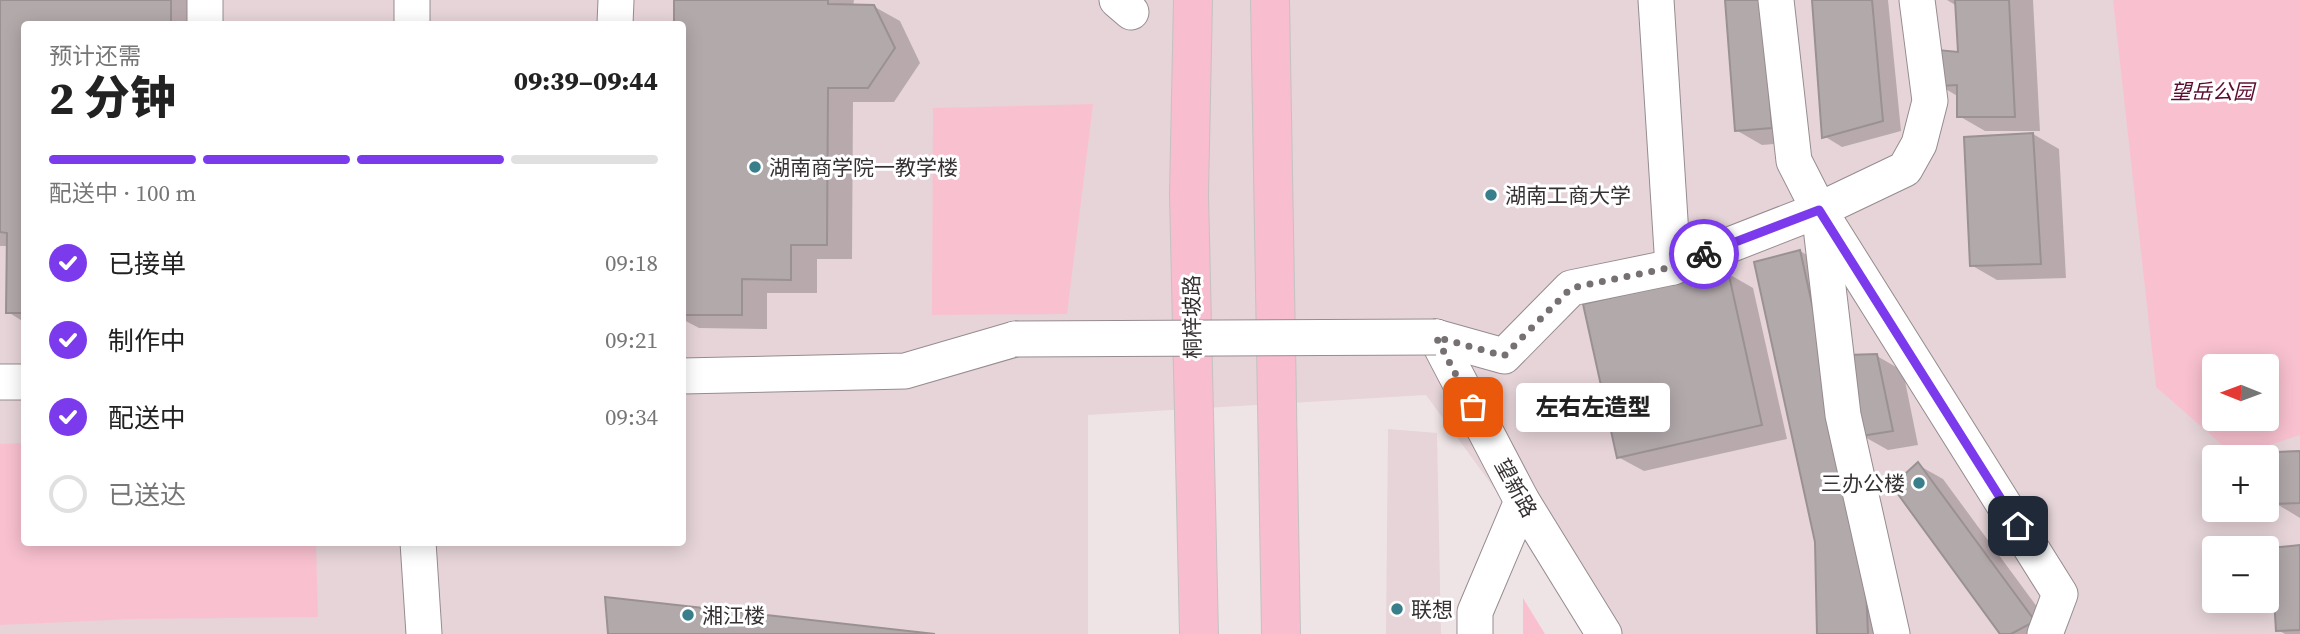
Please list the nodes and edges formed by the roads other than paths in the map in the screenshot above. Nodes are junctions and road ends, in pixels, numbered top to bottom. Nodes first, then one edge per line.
1 (205, 0) edge
2 (412, 0) edge
3 (616, 0) edge
4 (1193, 0) edge
5 (1270, 0) edge
6 (1656, 0) edge
7 (1776, 0) edge
8 (1917, 0) edge
9 (205, 21) edge
10 (412, 21) edge
11 (615, 21) edge
12 (1819, 210) junction
13 (1673, 267) junction
14 (1436, 337) junction
15 (686, 376) edge
16 (0, 382) edge
17 (21, 382) edge
18 (1522, 501) junction
19 (418, 546) edge
20 (424, 634) edge
21 (1199, 634) edge
22 (1281, 634) edge
23 (1475, 634) edge
24 (1604, 634) edge
25 (1892, 634) edge
26 (2045, 634) edge

1 - 9 street
2 - 10 street
3 - 11 street
4 - 21 main road, 桐梓坡路
5 - 22 main road
6 - 13 street
7 - 12 street
8 - 12 street
12 - 13 street
12 - 25 street
12 - 26 street
13 - 14 street
14 - 15 street, bridge
14 - 18 street, 望新路
16 - 17 street
18 - 23 street
18 - 24 street, 望新路
19 - 20 street

